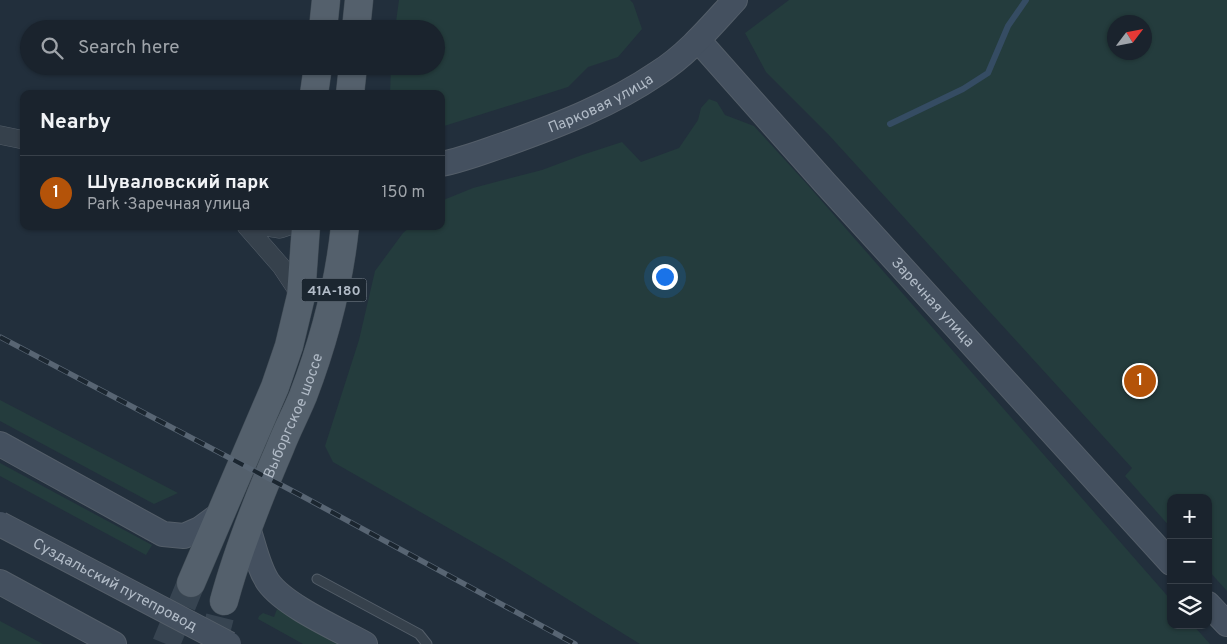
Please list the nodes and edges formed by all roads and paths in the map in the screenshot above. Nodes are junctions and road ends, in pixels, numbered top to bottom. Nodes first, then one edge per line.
1 (326, 0) edge
2 (359, 0) edge
3 (735, 0) edge
4 (324, 20) edge
5 (357, 20) edge
6 (698, 40) junction
7 (317, 75) edge
8 (352, 75) edge
9 (315, 90) edge
10 (350, 90) edge
11 (0, 135) edge
12 (20, 139) edge
13 (445, 163) edge
14 (250, 230) edge
15 (306, 230) edge
16 (344, 230) edge
17 (301, 296) junction
18 (0, 444) edge
19 (219, 515) junction
20 (0, 524) edge
21 (248, 528) junction
22 (1167, 559) edge
23 (317, 579) dead end
24 (0, 582) edge
25 (191, 583) tunnel mouth
26 (224, 601) tunnel mouth
27 (1212, 608) edge
28 (1227, 624) edge
29 (114, 644) edge
30 (229, 644) edge
31 (365, 644) edge
32 (427, 644) edge

1 - 4 main road
2 - 5 main road
3 - 6 street, Парковая улица
6 - 13 street, Парковая улица
6 - 22 street, Заречная улица
7 - 9 main road
8 - 10 main road
11 - 12 street
14 - 17 street
15 - 17 main road, Выборгское шоссе / 41А-180
16 - 21 main road, Выборгское шоссе / 41А-180
17 - 19 main road, Выборгское шоссе / 41А-180
18 - 19 street
19 - 25 main road, Выборгское шоссе / 41А-180
20 - 30 street, Суздальский путепровод, bridge
21 - 26 main road, Выборгское шоссе / 41А-180
21 - 31 street
23 - 32 lane
24 - 29 street
27 - 28 street

